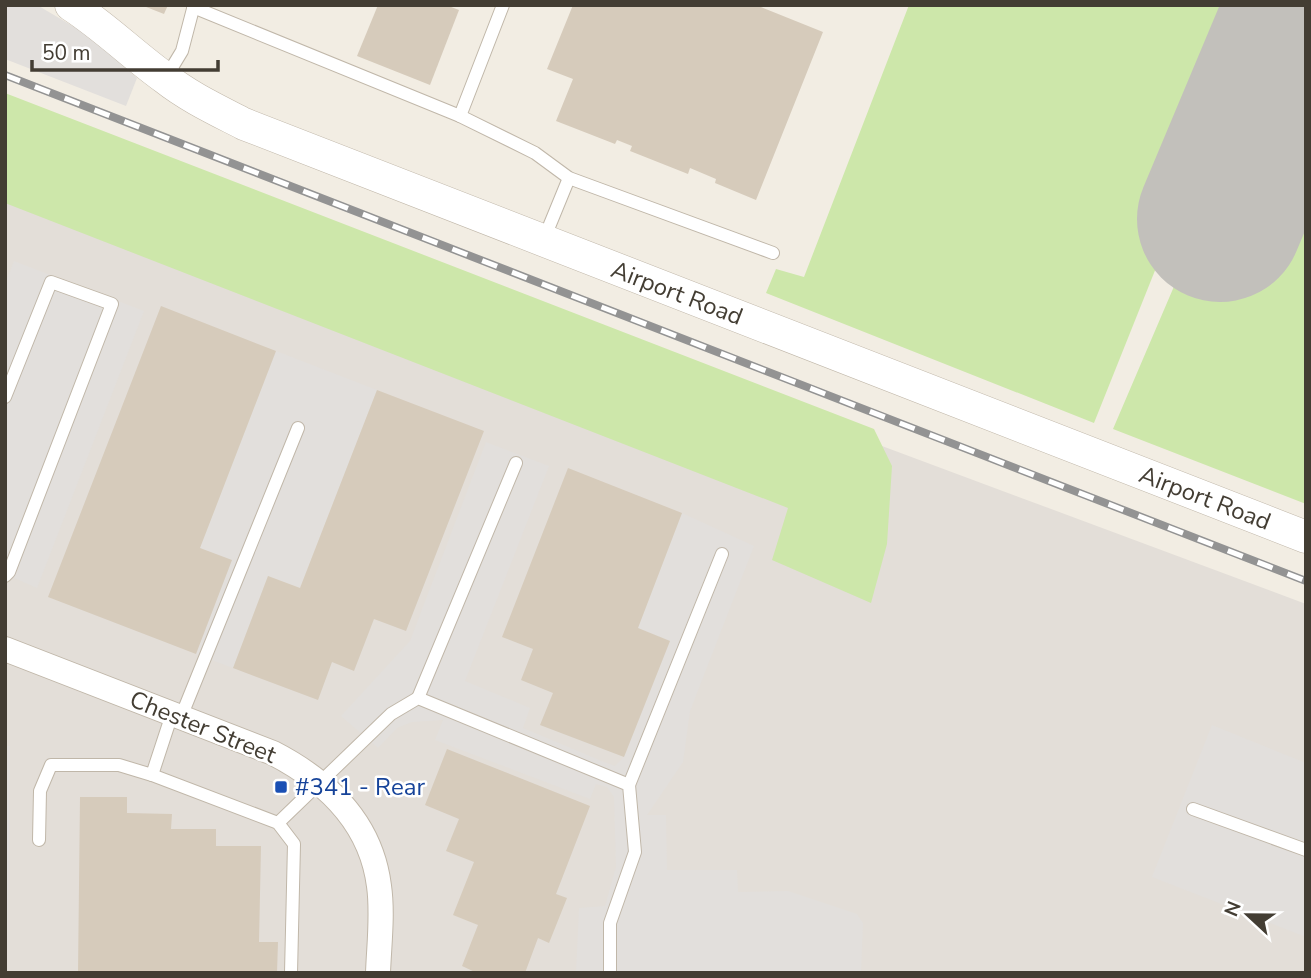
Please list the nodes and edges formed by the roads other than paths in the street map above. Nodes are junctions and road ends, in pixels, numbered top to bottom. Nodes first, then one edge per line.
1 (71, 5) edge
2 (503, 5) edge
3 (194, 6) edge
4 (165, 79) junction
5 (460, 116) junction
6 (569, 178) junction
7 (544, 241) junction
8 (773, 253) dead end
9 (5, 397) edge
10 (298, 428) dead end
11 (516, 463) dead end
12 (1306, 537) edge
13 (722, 554) dead end
14 (5, 576) edge
15 (5, 649) edge
16 (418, 698) junction
17 (176, 716) junction
18 (152, 775) junction
19 (321, 782) junction
20 (629, 785) junction
21 (1193, 809) dead end
22 (278, 823) junction
23 (39, 840) dead end
24 (1306, 850) edge
25 (291, 973) edge
26 (378, 973) edge
27 (610, 973) edge

1 - 4 street, Airport Road
2 - 5 lane
3 - 4 lane
3 - 5 lane
4 - 7 street, Airport Road
5 - 6 lane
6 - 7 lane
6 - 8 lane
7 - 12 street, Airport Road
9 - 14 lane
10 - 17 lane
11 - 16 lane
13 - 20 lane
15 - 17 street, Chester Street
16 - 19 lane
16 - 20 lane
17 - 18 lane
17 - 19 street, Chester Street
18 - 22 lane
18 - 23 lane
19 - 22 lane
19 - 26 street, Chester Street
20 - 27 lane
21 - 24 lane
22 - 25 lane

